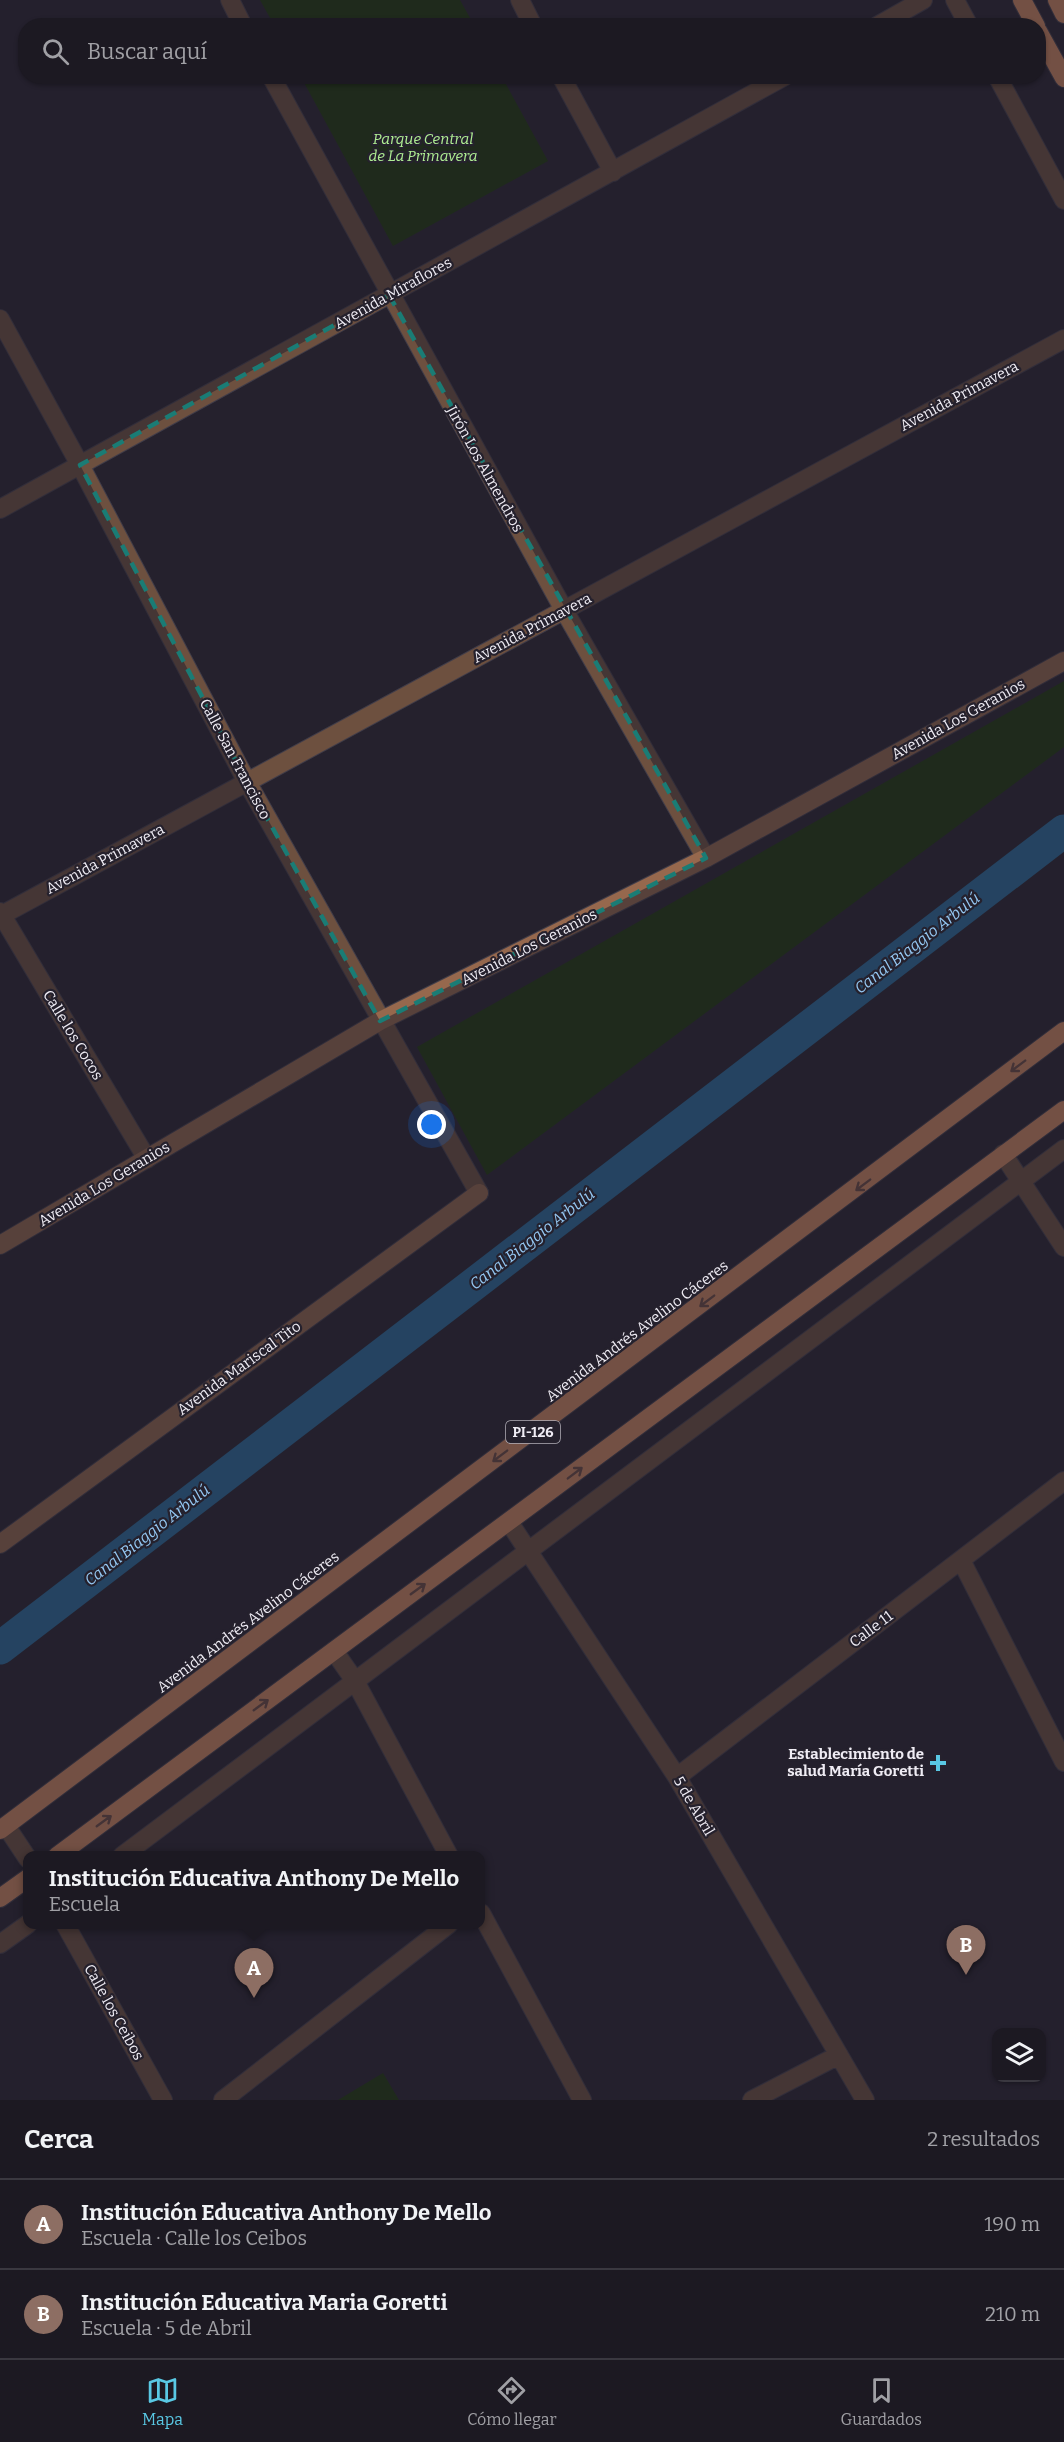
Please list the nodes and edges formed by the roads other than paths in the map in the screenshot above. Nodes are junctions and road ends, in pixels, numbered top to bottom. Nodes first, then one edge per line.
1 (230, 0) edge
2 (520, 0) edge
3 (924, 0) edge
4 (955, 0) edge
5 (1022, 0) edge
6 (1057, 0) edge
7 (1064, 14) edge
8 (239, 18) edge
9 (529, 18) edge
10 (891, 18) edge
11 (965, 18) edge
12 (1032, 18) edge
13 (1046, 45) edge
14 (1064, 78) edge
15 (275, 84) edge
16 (565, 84) edge
17 (771, 84) edge
18 (1001, 84) edge
19 (612, 172) junction
20 (1064, 200) edge
21 (389, 295) junction
22 (0, 320) edge
23 (1064, 339) edge
24 (80, 465) junction
25 (0, 509) edge
26 (564, 610) junction
27 (1064, 661) edge
28 (247, 782) junction
29 (706, 858) junction
30 (1, 914) edge
31 (380, 1021) junction
32 (1064, 1030) edge
33 (1064, 1110) edge
34 (1064, 1149) edge
35 (1003, 1154) junction
36 (147, 1159) junction
37 (1021, 1181) junction
38 (479, 1193) joint
39 (0, 1245) edge
40 (1064, 1247) edge
41 (1064, 1481) edge
42 (508, 1522) junction
43 (1, 1541) edge
44 (528, 1551) junction
45 (961, 1560) junction
46 (334, 1651) junction
47 (355, 1681) junction
48 (1064, 1762) edge
49 (677, 1777) junction
50 (3, 1828) edge
51 (64, 1851) edge
52 (129, 1851) edge
53 (447, 1851) edge
54 (23, 1853) edge
55 (23, 1881) edge
56 (0, 1898) edge
57 (485, 1922) edge
58 (23, 1928) edge
59 (68, 1929) edge
60 (443, 1929) edge
61 (0, 1944) edge
62 (839, 2055) junction
63 (162, 2100) edge
64 (223, 2100) edge
65 (582, 2100) edge
66 (752, 2100) edge
67 (865, 2100) edge

1 - 8 street
2 - 9 street
3 - 10 street
4 - 11 street
5 - 12 highway
6 - 7 highway
13 - 14 highway
15 - 21 street, Jirón Los Almendros
16 - 19 street
17 - 19 street, Avenida Miraflores
18 - 20 street
19 - 21 street, Avenida Miraflores
21 - 24 street, Avenida Miraflores
21 - 26 street, Jirón Los Almendros
22 - 24 street, Calle San Francisco
23 - 26 street, Avenida Primavera
24 - 25 street, Avenida Miraflores
24 - 28 street, Calle San Francisco
26 - 28 street, Avenida Primavera
26 - 29 street, Jirón Los Almendros
27 - 29 street, Avenida Los Geranios
28 - 30 street, Avenida Primavera
28 - 31 street, Calle San Francisco
29 - 31 street, Avenida Los Geranios
30 - 36 street, Calle los Cocos
31 - 36 street, Avenida Los Geranios
31 - 38 street, Calle San Francisco
32 -> 50 highway, Avenida Andrés Avelino Cáceres / PI-126
33 - 35 highway
34 - 37 street
35 - 37 street
42 -> 35 highway
36 - 39 street, Avenida Los Geranios
37 - 40 street
37 - 44 street
38 - 43 street, Avenida Mariscal Tito
41 - 45 street, Calle 11
42 - 44 street, 5 de Abril
46 -> 42 highway
44 - 47 street
44 - 49 street, 5 de Abril
45 - 48 street
45 - 49 street, Calle 11
46 - 47 street
51 -> 46 highway
47 - 52 street
47 - 53 street
49 - 62 street, 5 de Abril
50 - 54 street
55 - 56 highway
57 - 65 street
58 - 61 street
59 - 63 street, Calle los Ceibos
60 - 64 street
62 - 66 street
62 - 67 street, 5 de Abril

